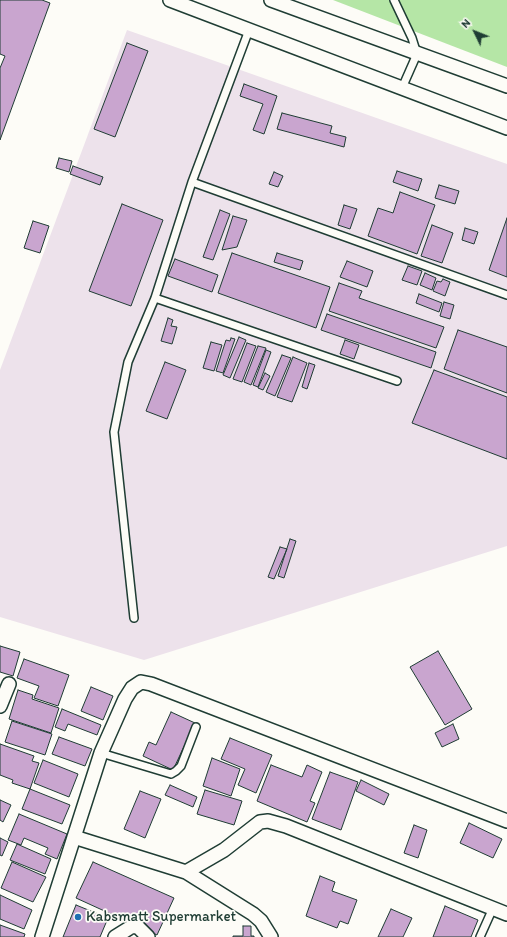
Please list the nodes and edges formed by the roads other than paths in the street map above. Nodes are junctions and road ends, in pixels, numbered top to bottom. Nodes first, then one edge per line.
1 (170, 0) edge
2 (271, 0) edge
3 (394, 0) edge
4 (249, 30) junction
5 (417, 54) junction
6 (507, 86) edge
7 (402, 88) junction
8 (507, 128) edge
9 (192, 182) junction
10 (507, 295) edge
11 (155, 298) junction
12 (397, 381) dead end
13 (134, 618) dead end
14 (9, 684) dead end
15 (0, 706) edge
16 (196, 727) dead end
17 (101, 753) junction
18 (507, 821) edge
19 (74, 837) junction
20 (186, 872) junction
21 (493, 908) junction
22 (507, 914) edge
23 (42, 937) edge
24 (115, 937) edge
25 (148, 937) edge
26 (272, 937) edge
27 (480, 937) edge

1 - 4 street
2 - 5 street
3 - 5 lane
4 - 7 street
4 - 9 lane
5 - 6 street
5 - 7 lane
7 - 8 street
9 - 10 lane
9 - 11 lane
11 - 12 lane
11 - 13 lane
14 - 15 street
16 - 17 lane
17 - 18 street
17 - 19 street
19 - 20 street
19 - 23 street
20 - 21 street
20 - 26 street
21 - 22 street
21 - 27 lane
24 - 25 street

